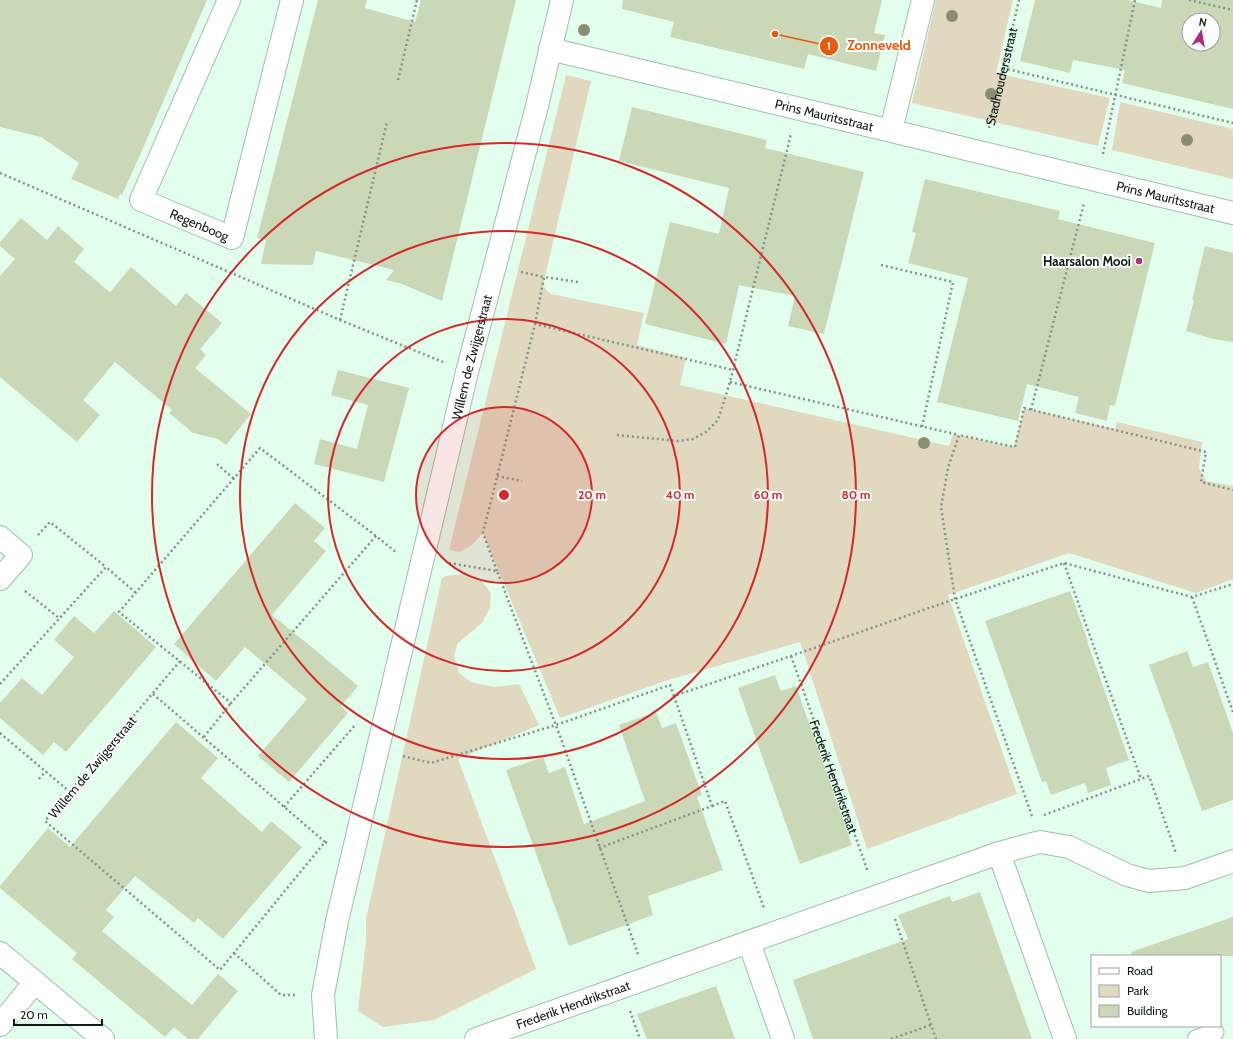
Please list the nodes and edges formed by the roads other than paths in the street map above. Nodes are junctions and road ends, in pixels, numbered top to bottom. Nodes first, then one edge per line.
1 (228, 0) edge
2 (292, 0) edge
3 (562, 0) edge
4 (923, 0) edge
5 (550, 49) junction
6 (891, 130) junction
7 (1233, 213) edge
8 (0, 537) edge
9 (2, 577) edge
10 (999, 853) junction
11 (1233, 861) edge
12 (750, 942) junction
13 (0, 953) edge
14 (35, 982) junction
15 (0, 1024) edge
16 (1215, 1032) dead end
17 (103, 1039) edge
18 (326, 1039) edge
19 (480, 1039) edge
20 (783, 1039) edge
21 (1065, 1039) edge
22 (1196, 1039) edge

1 - 2 street, Regenboog
3 - 5 street, Willem de Zwijgerstraat
4 - 6 street
5 - 6 street, Prins Mauritsstraat
5 - 18 street, Willem de Zwijgerstraat
6 - 7 street, Prins Mauritsstraat
8 - 9 street
10 - 11 street, Frederik Hendrikstraat
10 - 12 street, Frederik Hendrikstraat
10 - 21 street
12 - 19 street, Frederik Hendrikstraat
12 - 20 street
13 - 14 street
14 - 15 street
14 - 17 street
16 - 22 lane

